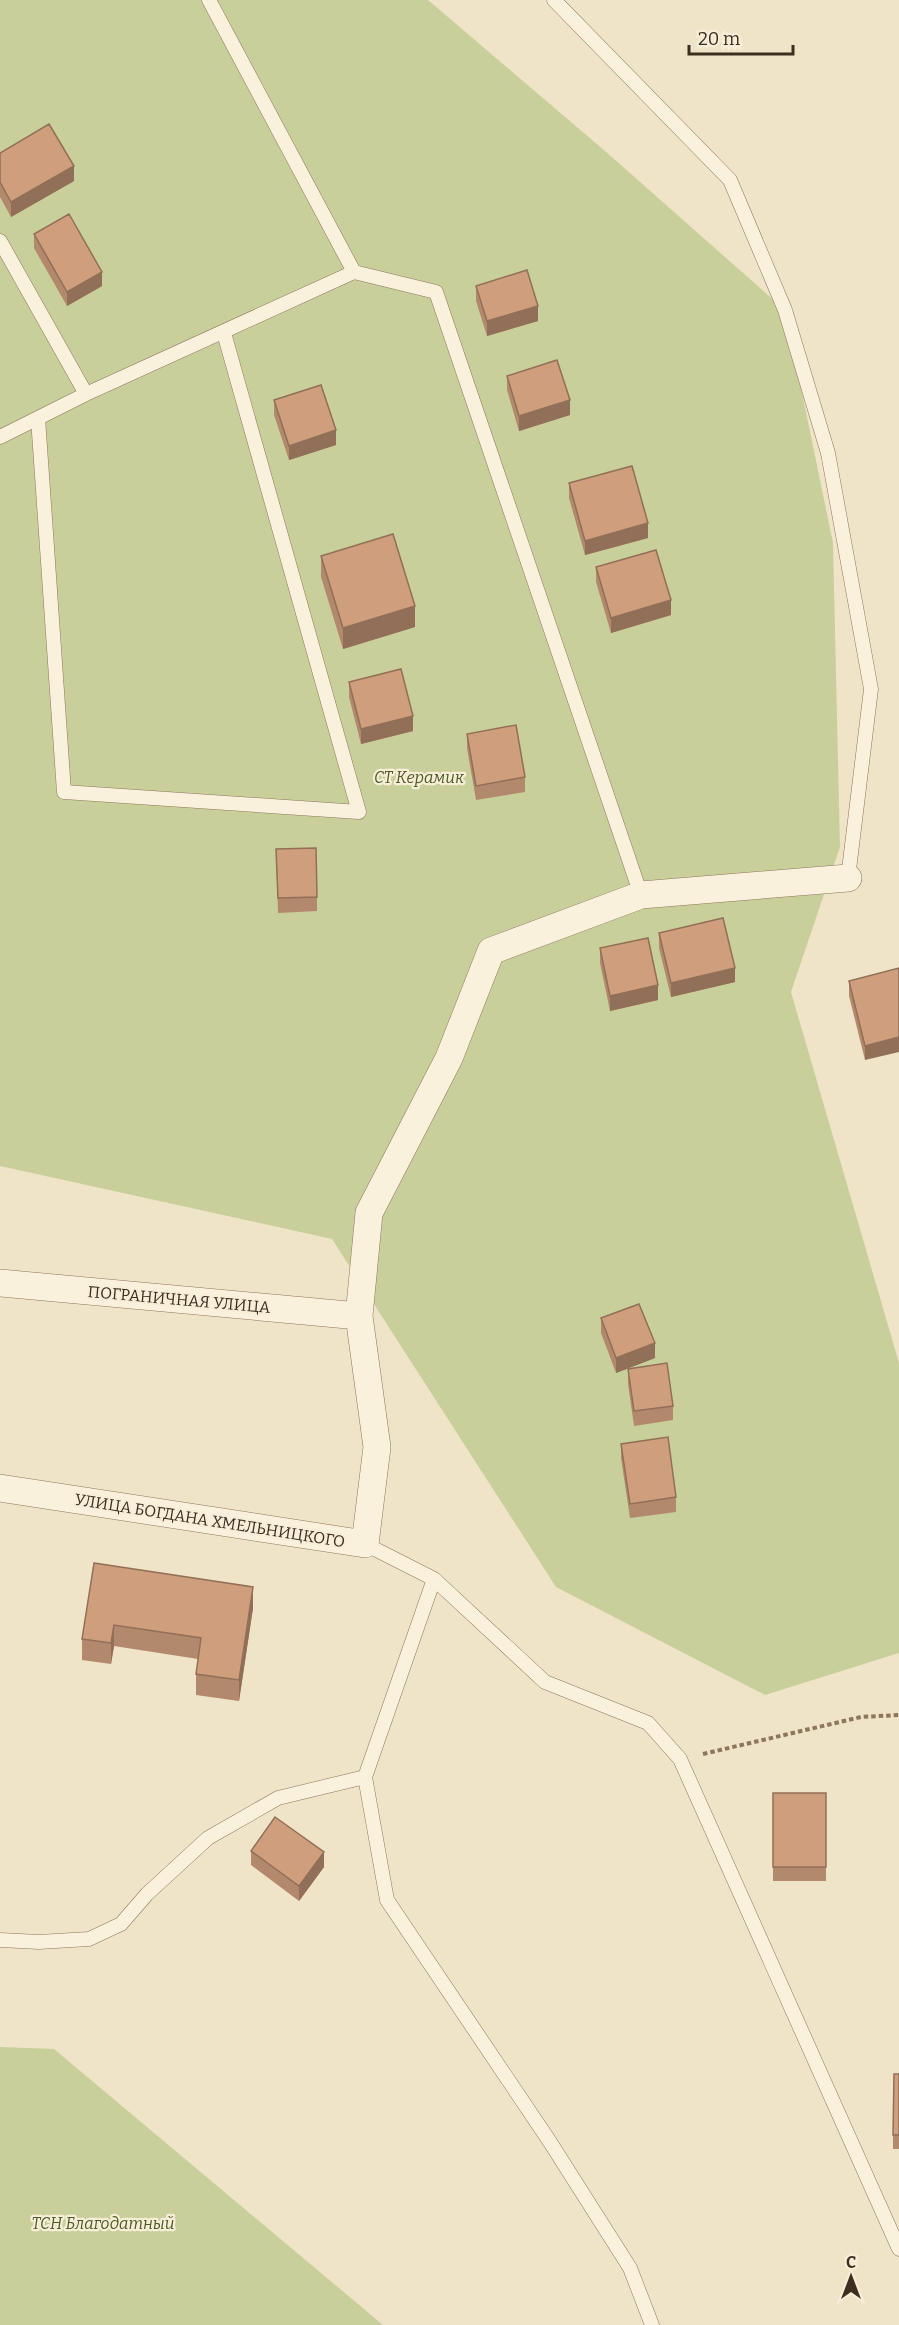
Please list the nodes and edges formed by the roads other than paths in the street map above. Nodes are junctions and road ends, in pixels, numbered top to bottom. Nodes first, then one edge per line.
1 (209, 0) edge
2 (554, 0) edge
3 (0, 241) edge
4 (354, 272) junction
5 (224, 333) junction
6 (86, 394) junction
7 (38, 418) junction
8 (0, 437) edge
9 (848, 878) joint
10 (642, 895) junction
11 (0, 1283) edge
12 (359, 1316) junction
13 (0, 1488) edge
14 (365, 1544) junction
15 (434, 1578) junction
16 (364, 1777) junction
17 (0, 1940) edge
18 (899, 2249) edge
19 (652, 2325) edge

1 - 4 lane
2 - 9 lane
3 - 6 lane
4 - 5 lane
4 - 10 lane
5 - 6 lane
5 - 7 lane
6 - 7 lane
7 - 8 lane
9 - 10 street, УЛИЦА БОГДАНА ХМЕЛЬНИЦКОГО
10 - 12 street, УЛИЦА БОГДАНА ХМЕЛЬНИЦКОГО
11 - 12 street, ПОГРАНИЧНАЯ УЛИЦА
12 - 14 street, УЛИЦА БОГДАНА ХМЕЛЬНИЦКОГО
13 - 14 street, УЛИЦА БОГДАНА ХМЕЛЬНИЦКОГО
14 - 15 lane
15 - 16 lane
15 - 18 lane
16 - 17 lane
16 - 19 lane

